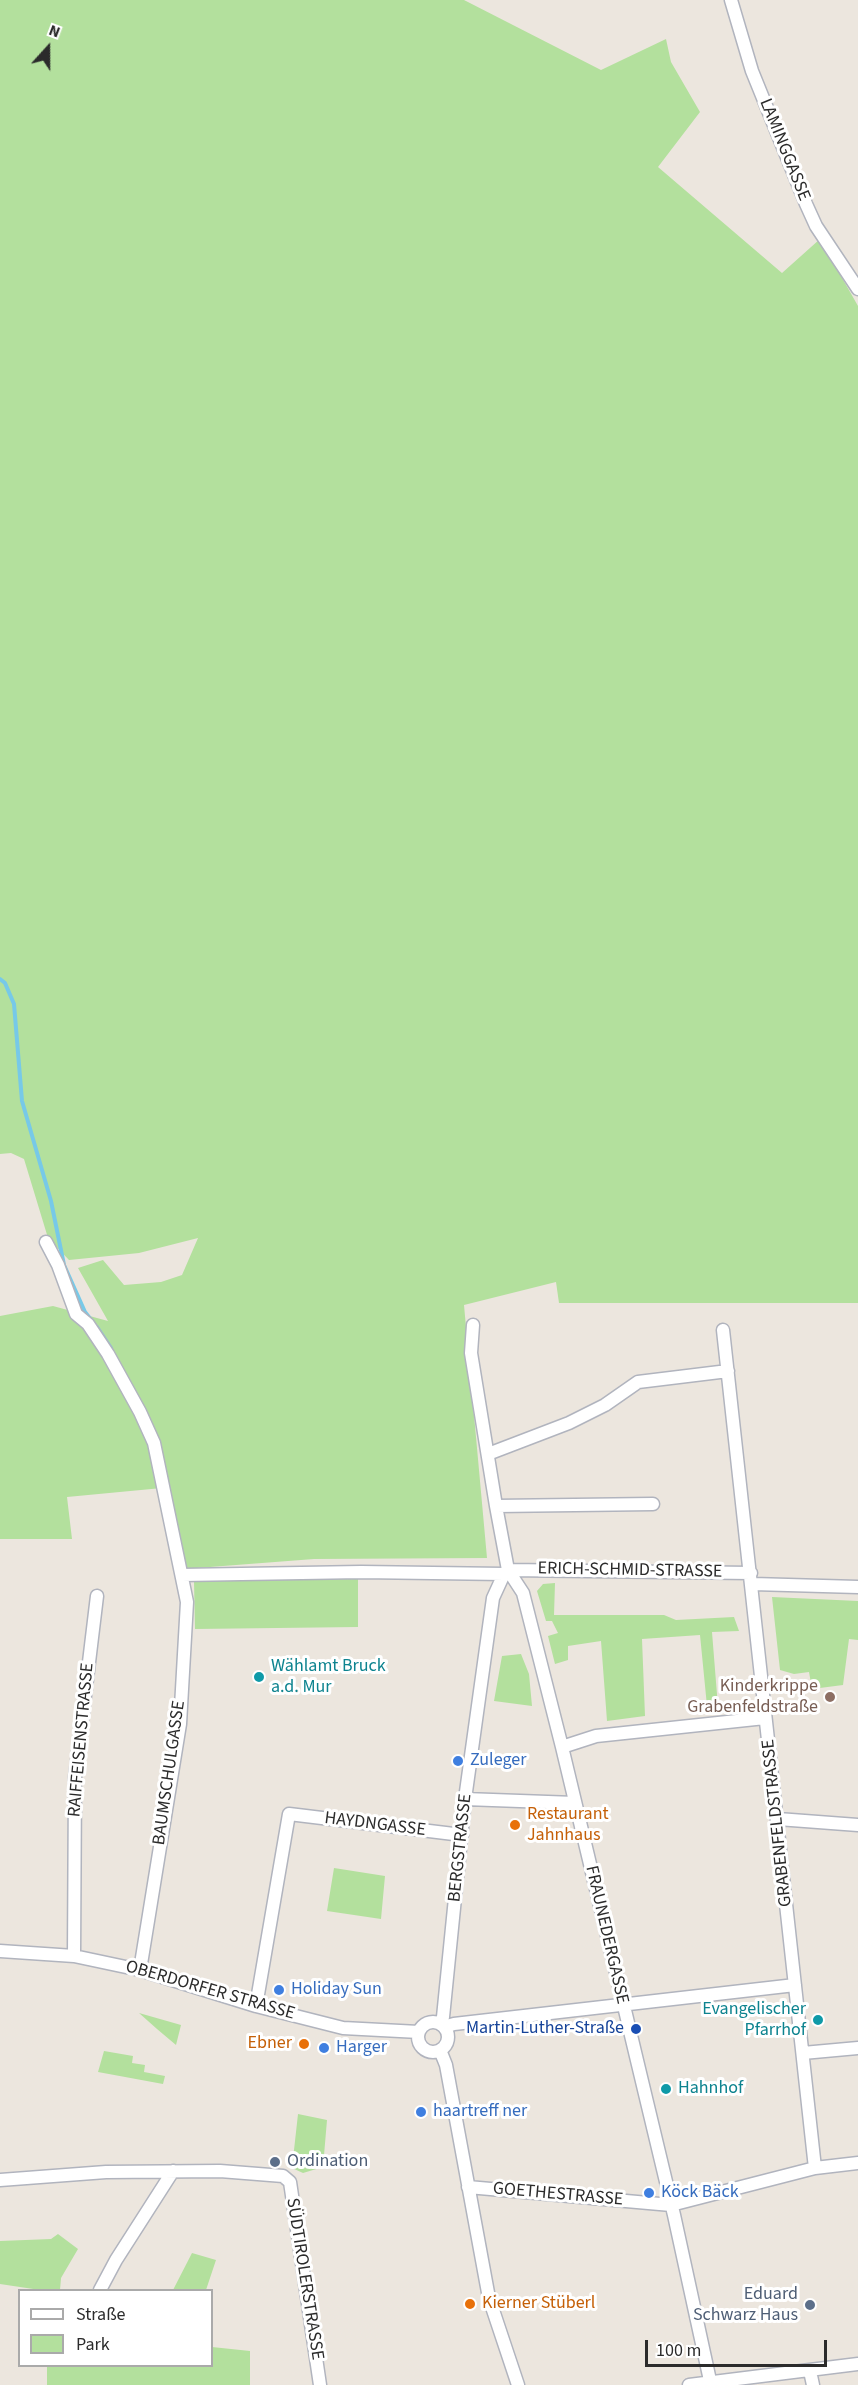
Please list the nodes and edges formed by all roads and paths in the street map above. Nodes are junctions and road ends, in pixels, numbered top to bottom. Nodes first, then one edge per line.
1 (731, 0) edge
2 (858, 290) edge
3 (46, 1242) dead end
4 (473, 1325) dead end
5 (723, 1330) dead end
6 (728, 1371) junction
7 (488, 1454) junction
8 (653, 1504) dead end
9 (496, 1506) junction
10 (506, 1572) junction
11 (182, 1575) junction
12 (752, 1578) junction
13 (858, 1587) edge
14 (97, 1596) dead end
15 (765, 1718) junction
16 (562, 1747) junction
17 (465, 1799) junction
18 (575, 1803) junction
19 (777, 1819) junction
20 (858, 1825) edge
21 (462, 1835) junction
22 (0, 1951) edge
23 (74, 1956) junction
24 (140, 1970) junction
25 (795, 1986) junction
26 (256, 2006) junction
27 (623, 2006) junction
28 (442, 2025) junction
29 (419, 2032) junction
30 (858, 2048) edge
31 (440, 2050) junction
32 (803, 2053) junction
33 (858, 2163) edge
34 (815, 2168) junction
35 (173, 2171) junction
36 (0, 2180) edge
37 (468, 2187) junction
38 (671, 2205) junction
39 (101, 2289) edge
40 (858, 2364) edge
41 (810, 2371) junction
42 (711, 2383) edge
43 (320, 2385) edge
44 (518, 2385) edge
45 (689, 2385) edge
46 (813, 2385) edge

1 - 2 street, LAMINGGASSE
3 - 11 street, BAUMSCHULGASSE
4 - 7 street, FRAUNEDERGASSE
5 - 6 street, GRABENFELDSTRASSE
6 - 7 street
6 - 12 street, GRABENFELDSTRASSE
7 - 9 street, FRAUNEDERGASSE
8 - 9 street
9 - 10 street, FRAUNEDERGASSE
10 - 11 street
10 - 12 street, ERICH-SCHMID-STRASSE
10 - 16 street, FRAUNEDERGASSE
10 - 17 street, BERGSTRASSE
11 - 24 street, BAUMSCHULGASSE
12 - 13 street, ERICH-SCHMID-STRASSE
12 - 15 street, GRABENFELDSTRASSE
14 - 23 street, RAIFFEISENSTRASSE
15 - 16 street
15 - 19 street, GRABENFELDSTRASSE
16 - 18 street, FRAUNEDERGASSE
17 - 18 street
17 - 21 street, BERGSTRASSE
18 - 27 street, FRAUNEDERGASSE
19 - 20 street
19 - 25 street, GRABENFELDSTRASSE
21 - 26 street, HAYDNGASSE
21 - 28 street, BERGSTRASSE
22 - 23 street, OBERDORFER STRASSE
23 - 24 street, OBERDORFER STRASSE
24 - 26 street, OBERDORFER STRASSE
25 - 27 street
25 - 32 street, GRABENFELDSTRASSE
26 - 29 street, OBERDORFER STRASSE
27 - 28 street
27 - 38 street, FRAUNEDERGASSE
28 - 29 street
28 - 31 street
29 - 31 street
30 - 32 street
31 - 37 street
32 - 34 street, GRABENFELDSTRASSE
33 - 34 street, GOETHESTRASSE
34 - 38 street, GOETHESTRASSE
35 - 36 street
35 - 39 street
35 - 43 street, SÜDTIROLERSTRASSE
37 - 38 street, GOETHESTRASSE
37 - 44 street
38 - 42 street, FRAUNEDERGASSE
40 - 41 street
41 - 42 street
41 - 46 street
42 - 45 street

